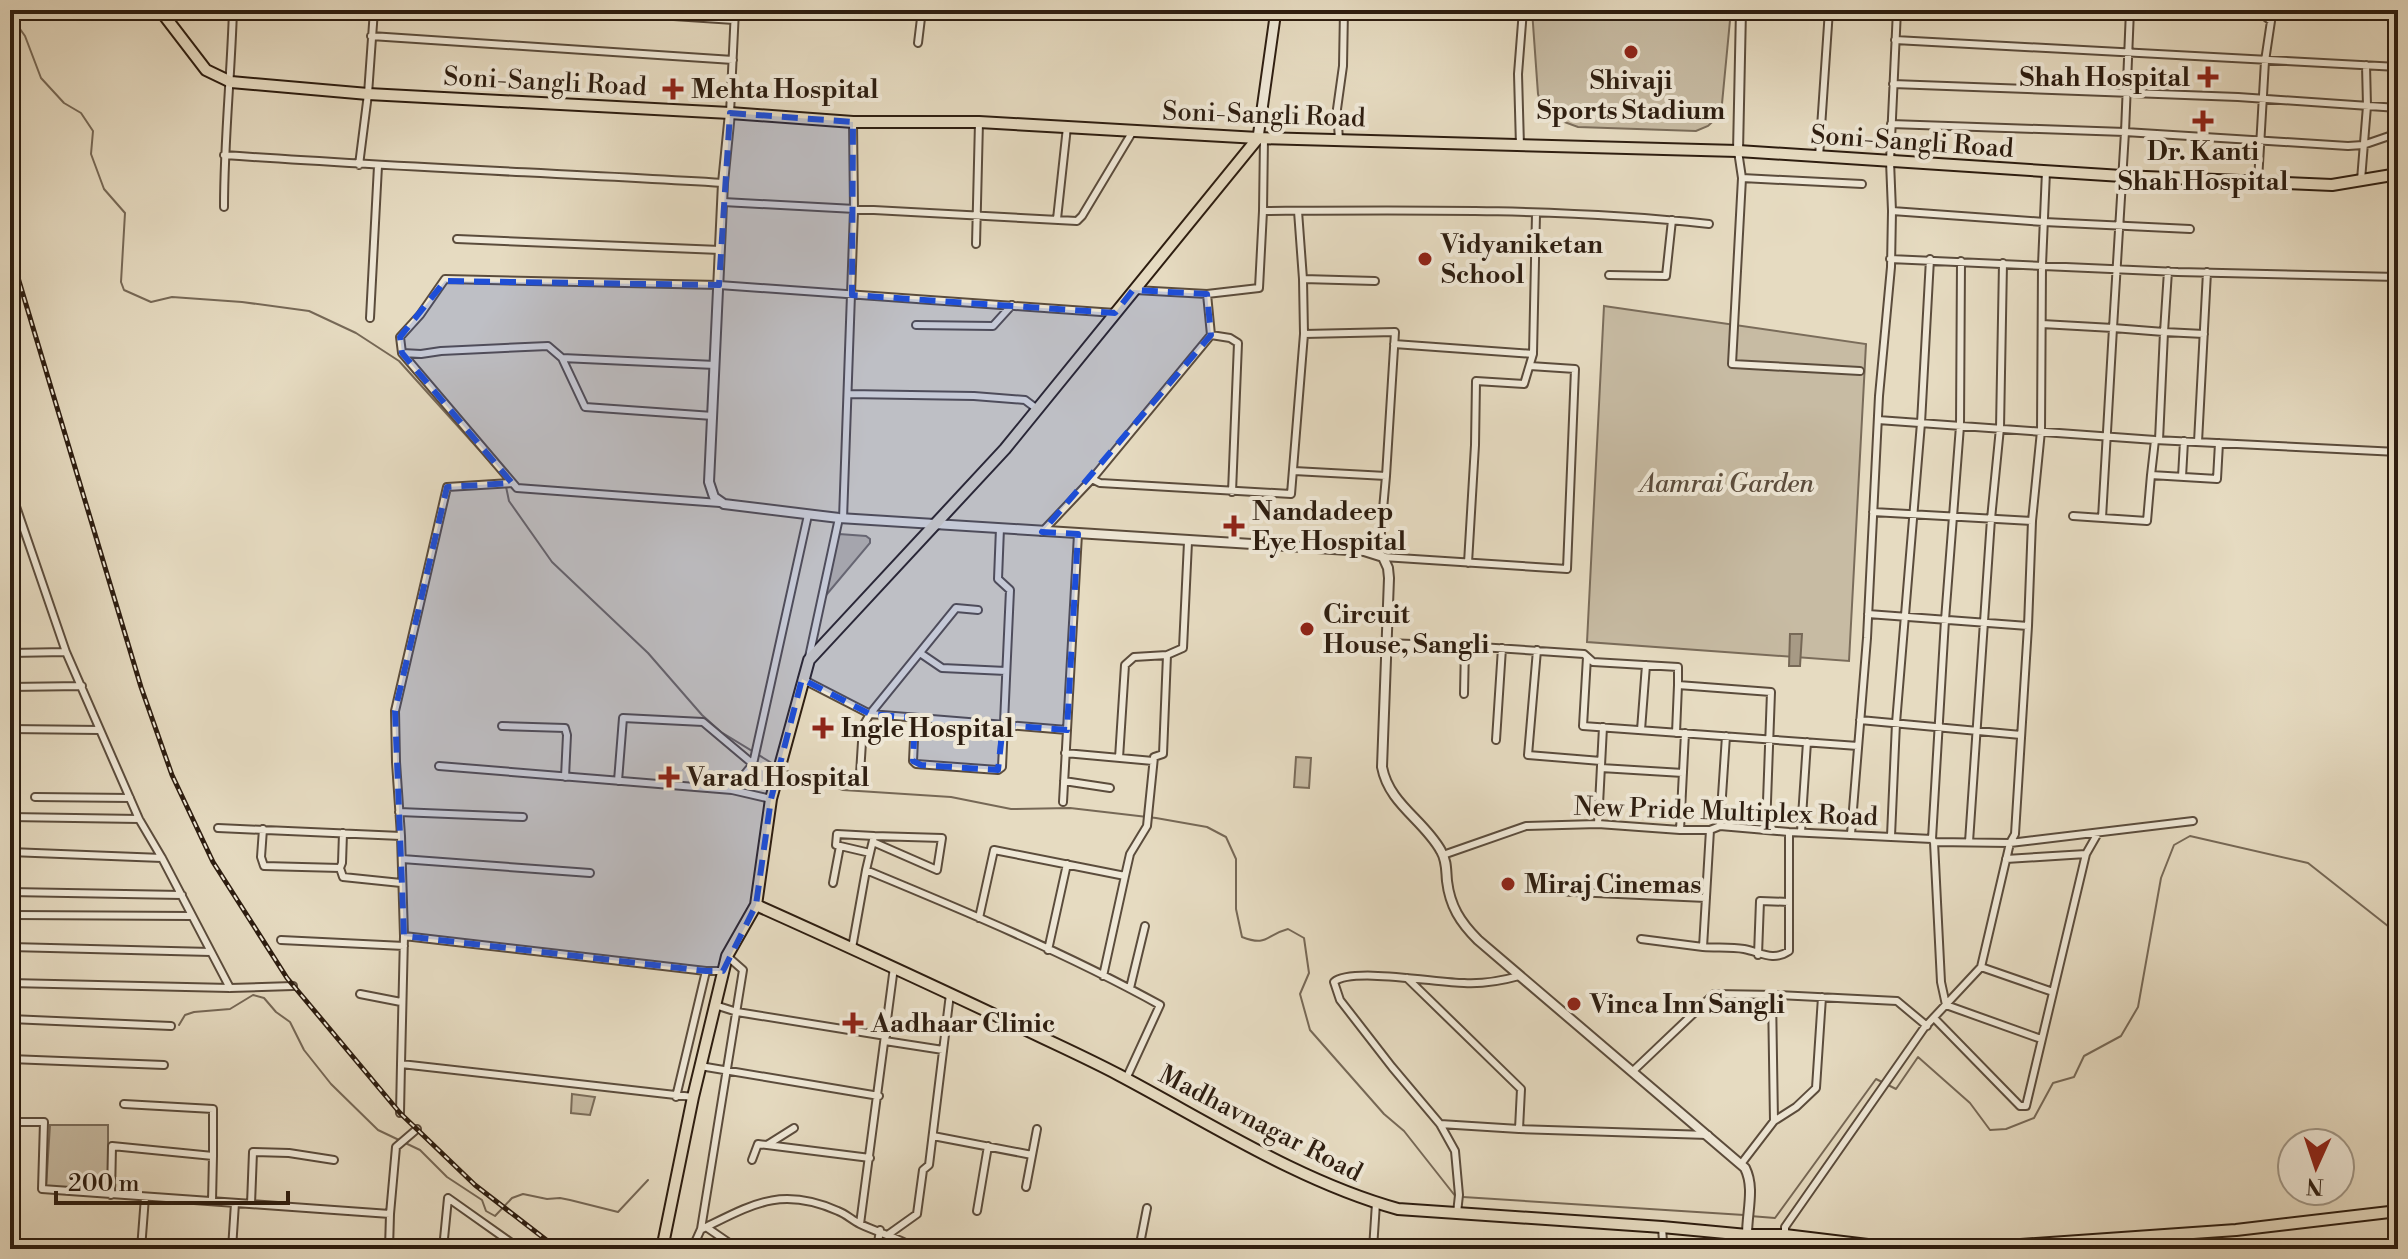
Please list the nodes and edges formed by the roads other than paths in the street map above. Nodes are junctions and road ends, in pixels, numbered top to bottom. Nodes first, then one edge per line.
1 (160, 10) edge
2 (233, 10) edge
3 (374, 10) edge
4 (583, 10) edge
5 (735, 10) edge
6 (922, 10) edge
7 (1276, 10) edge
8 (1344, 10) edge
9 (1523, 10) edge
10 (1741, 10) edge
11 (1829, 10) edge
12 (1897, 10) edge
13 (2130, 10) edge
14 (2257, 10) edge
15 (734, 20) junction
16 (371, 36) junction
17 (1895, 40) junction
18 (918, 43) dead end
19 (2129, 54) junction
20 (733, 60) junction
21 (2265, 61) junction
22 (2366, 65) junction
23 (2398, 67) edge
24 (231, 82) junction
25 (1893, 84) junction
26 (2127, 92) junction
27 (368, 94) junction
28 (2263, 99) junction
29 (2367, 106) junction
30 (2398, 108) edge
31 (730, 113) junction
32 (853, 122) junction
33 (979, 122) junction
34 (1891, 124) junction
35 (1067, 127) junction
36 (1133, 131) junction
37 (2125, 132) junction
38 (2398, 133) edge
39 (1261, 138) junction
40 (1339, 140) junction
41 (2260, 141) junction
42 (2363, 145) junction
43 (1520, 146) junction
44 (1738, 151) junction
45 (224, 155) junction
46 (1819, 157) junction
47 (1890, 161) junction
48 (359, 165) junction
49 (378, 166) junction
50 (2046, 171) junction
51 (2398, 174) edge
52 (2122, 176) junction
53 (1742, 178) junction
54 (2361, 180) junction
55 (2258, 181) junction
56 (723, 183) junction
57 (1862, 184) dead end
58 (723, 202) junction
59 (224, 207) dead end
60 (854, 210) junction
61 (1263, 211) junction
62 (1298, 211) junction
63 (1892, 211) junction
64 (1536, 214) junction
65 (978, 215) junction
66 (1057, 219) junction
67 (1672, 220) junction
68 (2044, 222) junction
69 (1709, 224) dead end
70 (2119, 226) junction
71 (2190, 229) dead end
72 (457, 239) dead end
73 (976, 244) dead end
74 (720, 250) junction
75 (1890, 259) junction
76 (1930, 259) junction
77 (1961, 261) junction
78 (2003, 263) junction
79 (2042, 265) junction
80 (2116, 268) junction
81 (2168, 271) junction
82 (2207, 272) junction
83 (1609, 275) dead end
84 (2398, 277) edge
85 (1303, 279) junction
86 (1375, 281) dead end
87 (719, 285) junction
88 (1133, 290) junction
89 (1207, 294) junction
90 (852, 295) junction
91 (1012, 305) junction
92 (1115, 313) junction
93 (370, 318) dead end
94 (2042, 324) junction
95 (916, 325) dead end
96 (2113, 328) junction
97 (2164, 332) junction
98 (1304, 334) junction
99 (2204, 334) junction
100 (1211, 335) junction
101 (1394, 344) junction
102 (402, 353) junction
103 (1533, 354) junction
104 (562, 358) junction
105 (715, 365) junction
106 (1530, 366) junction
107 (1860, 371) dead end
108 (848, 394) junction
109 (1037, 409) junction
110 (713, 416) junction
111 (1878, 420) junction
112 (1921, 423) junction
113 (1960, 426) junction
114 (2000, 428) junction
115 (2041, 431) junction
116 (2107, 436) junction
117 (2157, 440) junction
118 (2184, 441) junction
119 (2198, 442) junction
120 (2219, 443) junction
121 (2398, 452) edge
122 (1294, 471) junction
123 (2151, 475) junction
124 (1386, 476) junction
125 (2182, 477) junction
126 (1092, 479) junction
127 (512, 483) junction
128 (10, 489) edge
129 (1232, 492) junction
130 (724, 504) junction
131 (1873, 512) junction
132 (1914, 513) junction
133 (808, 515) junction
134 (2073, 516) dead end
135 (1953, 517) junction
136 (841, 518) junction
137 (2102, 518) junction
138 (1991, 519) junction
139 (2032, 521) junction
140 (937, 524) junction
141 (1000, 528) junction
142 (1042, 532) junction
143 (1078, 534) junction
144 (1188, 542) junction
145 (1381, 556) junction
146 (1468, 563) junction
147 (978, 610) dead end
148 (1868, 614) junction
149 (1905, 617) junction
150 (1945, 620) junction
151 (1984, 623) junction
152 (2028, 626) junction
153 (1386, 643) junction
154 (1465, 646) junction
155 (1502, 648) junction
156 (1537, 650) junction
157 (66, 652) junction
158 (10, 653) edge
159 (920, 653) junction
160 (1167, 655) junction
161 (1587, 657) junction
162 (809, 660) junction
163 (1646, 665) junction
164 (1006, 671) junction
165 (802, 679) junction
166 (1678, 685) junction
167 (82, 686) junction
168 (10, 687) edge
169 (1464, 694) dead end
170 (870, 714) junction
171 (915, 718) junction
172 (1860, 720) junction
173 (1896, 723) junction
174 (1003, 725) junction
175 (502, 726) dead end
176 (1603, 727) junction
177 (1938, 727) junction
178 (10, 729) edge
179 (100, 730) junction
180 (1067, 730) junction
181 (1641, 730) junction
182 (1976, 731) junction
183 (1676, 733) junction
184 (1685, 733) junction
185 (2021, 735) junction
186 (1726, 736) junction
187 (1768, 738) junction
188 (1496, 740) dead end
189 (1807, 742) junction
190 (1858, 746) junction
191 (1065, 753) junction
192 (1119, 758) junction
193 (1153, 761) junction
194 (753, 764) junction
195 (1601, 764) junction
196 (439, 766) dead end
197 (1683, 773) junction
198 (860, 774) dead end
199 (565, 777) junction
200 (618, 781) junction
201 (1064, 781) junction
202 (1110, 788) dead end
203 (732, 790) junction
204 (35, 797) dead end
205 (130, 798) junction
206 (771, 799) junction
207 (1063, 802) dead end
208 (399, 812) junction
209 (10, 817) edge
210 (523, 817) dead end
211 (139, 819) junction
212 (2193, 821) dead end
213 (1598, 824) junction
214 (1720, 826) junction
215 (218, 828) dead end
216 (263, 829) junction
217 (1766, 829) junction
218 (1680, 830) junction
219 (1710, 830) junction
220 (1789, 832) junction
221 (1801, 832) junction
222 (2099, 832) junction
223 (343, 833) junction
224 (1851, 834) junction
225 (401, 836) junction
226 (1891, 836) junction
227 (874, 839) junction
228 (1933, 841) junction
229 (1969, 842) junction
230 (2010, 843) junction
231 (840, 846) junction
232 (10, 852) edge
233 (870, 853) junction
234 (2086, 854) junction
235 (1443, 855) junction
236 (162, 858) junction
237 (402, 859) junction
238 (2006, 859) junction
239 (1067, 864) junction
240 (340, 868) junction
241 (866, 870) junction
242 (590, 873) dead end
243 (1125, 876) junction
244 (401, 883) junction
245 (833, 883) dead end
246 (1552, 891) dead end
247 (10, 892) edge
248 (182, 895) junction
249 (1706, 898) junction
250 (1789, 902) junction
251 (756, 905) junction
252 (15, 915) dead end
253 (191, 916) junction
254 (979, 918) junction
255 (1145, 926) dead end
256 (404, 936) junction
257 (1641, 939) dead end
258 (281, 940) dead end
259 (404, 946) junction
260 (10, 947) edge
261 (1703, 947) junction
262 (852, 948) junction
263 (1048, 950) junction
264 (211, 952) junction
265 (1758, 955) junction
266 (727, 956) junction
267 (894, 967) junction
268 (1981, 967) junction
269 (706, 971) junction
270 (723, 971) junction
271 (1103, 976) junction
272 (1519, 976) junction
273 (1407, 978) junction
274 (10, 983) edge
275 (293, 986) dead end
276 (230, 988) junction
277 (1130, 988) junction
278 (2053, 992) junction
279 (360, 994) dead end
280 (950, 994) junction
281 (1772, 995) junction
282 (1822, 997) junction
283 (401, 1002) junction
284 (715, 1005) junction
285 (1946, 1005) junction
286 (737, 1012) junction
287 (1934, 1018) junction
288 (10, 1019) edge
289 (171, 1026) dead end
290 (1927, 1026) junction
291 (886, 1039) junction
292 (2041, 1039) junction
293 (943, 1050) junction
294 (10, 1059) edge
295 (401, 1064) junction
296 (164, 1065) dead end
297 (700, 1066) junction
298 (728, 1071) junction
299 (1633, 1071) junction
300 (1126, 1079) junction
301 (879, 1096) junction
302 (676, 1097) junction
303 (693, 1097) junction
304 (124, 1104) dead end
305 (400, 1113) dead end
306 (1774, 1121) junction
307 (10, 1122) edge
308 (1440, 1124) junction
309 (794, 1128) dead end
310 (417, 1129) dead end
311 (1037, 1129) dead end
312 (1519, 1129) junction
313 (1708, 1135) junction
314 (933, 1136) junction
315 (767, 1145) junction
316 (988, 1146) junction
317 (1032, 1155) junction
318 (213, 1156) junction
319 (870, 1158) junction
320 (334, 1160) dead end
321 (752, 1160) dead end
322 (1741, 1164) junction
323 (1026, 1187) dead end
324 (111, 1195) junction
325 (145, 1197) junction
326 (212, 1201) junction
327 (235, 1203) junction
328 (1376, 1203) junction
329 (251, 1204) junction
330 (1147, 1208) dead end
331 (977, 1211) dead end
332 (2398, 1211) edge
333 (1457, 1213) junction
334 (390, 1214) junction
335 (860, 1224) junction
336 (1662, 1227) junction
337 (704, 1228) junction
338 (880, 1230) junction
339 (889, 1234) junction
340 (1782, 1234) junction
341 (1747, 1235) junction
342 (1854, 1246) edge
343 (141, 1247) edge
344 (230, 1249) edge
345 (389, 1249) edge
346 (443, 1249) edge
347 (520, 1249) edge
348 (662, 1249) edge
349 (692, 1249) edge
350 (738, 1249) edge
351 (877, 1249) edge
352 (917, 1249) edge
353 (1139, 1249) edge
354 (1373, 1249) edge
355 (1657, 1249) edge
356 (1768, 1249) edge
357 (1901, 1249) edge
358 (1964, 1249) edge

1 - 24 main road, Soni-Sangli Road
2 - 24 street
3 - 16 street
4 - 15 street
5 - 15 street
6 - 18 street
7 - 39 main road
8 - 40 street
9 - 43 street
10 - 44 street
11 - 46 street
12 - 17 street
13 - 19 street
14 - 21 street
15 - 20 street
16 - 20 street
16 - 27 street
17 - 19 street
17 - 25 street
19 - 21 street
19 - 26 street
20 - 31 street
21 - 22 street
21 - 28 street
22 - 23 street
22 - 29 street
24 - 27 main road, Soni-Sangli Road
24 - 45 street
25 - 26 street
25 - 34 street
26 - 28 street
26 - 37 street
27 - 31 main road, Soni-Sangli Road
27 - 48 street
28 - 29 street
28 - 41 street
29 - 30 street
29 - 42 street
31 - 32 main road, Soni-Sangli Road
31 - 56 street
32 - 33 main road, Soni-Sangli Road
32 - 60 street
33 - 35 main road, Soni-Sangli Road
33 - 65 street
34 - 37 street
34 - 47 street
35 - 36 main road, Soni-Sangli Road
35 - 66 street
36 - 39 main road, Soni-Sangli Road
36 - 66 street
37 - 41 street
37 - 52 street
38 - 42 street
39 - 40 main road, Soni-Sangli Road
39 - 61 street
39 - 88 main road
40 - 43 main road, Soni-Sangli Road
41 - 42 street
41 - 55 street
42 - 54 street
43 - 44 main road, Soni-Sangli Road
44 - 46 main road, Soni-Sangli Road
44 - 53 street
45 - 48 street
45 - 59 street
46 - 47 main road, Soni-Sangli Road
47 - 50 main road, Soni-Sangli Road
47 - 63 street
48 - 49 street
49 - 56 street
49 - 93 street
50 - 52 main road, Soni-Sangli Road
50 - 68 street
51 - 54 main road, Soni-Sangli Road
52 - 55 main road, Soni-Sangli Road
52 - 70 street
53 - 57 street
53 - 107 street
54 - 55 main road, Soni-Sangli Road
56 - 58 street
58 - 60 street
58 - 74 street
60 - 65 street
60 - 90 street
61 - 62 street
61 - 89 street
62 - 64 street
62 - 85 street
63 - 68 street
63 - 75 street
64 - 67 street
64 - 103 street
65 - 66 street
65 - 73 street
67 - 69 street
67 - 83 street
68 - 70 street
68 - 79 street
70 - 71 street
70 - 80 street
72 - 74 street
74 - 87 street
75 - 76 street
75 - 111 street
76 - 77 street
76 - 112 street
77 - 78 street
77 - 113 street
78 - 79 street
78 - 114 street
79 - 80 street
79 - 94 street
80 - 81 street
80 - 96 street
81 - 82 street
81 - 97 street
82 - 84 street
82 - 99 street
85 - 86 street
85 - 98 street
87 - 90 street
87 - 102 street
87 - 105 street
88 - 89 street
88 - 92 main road
89 - 100 street
90 - 91 street
90 - 108 street
91 - 92 street
91 - 95 street
92 - 109 main road
94 - 96 street
94 - 115 street
96 - 97 street
96 - 116 street
97 - 99 street
97 - 117 street
98 - 101 street
98 - 122 street
99 - 119 street
100 - 126 street
100 - 129 street
101 - 103 street
101 - 124 street
102 - 104 street
102 - 127 street
103 - 106 street
104 - 105 street
104 - 110 street
105 - 110 street
106 - 146 street
106 - 146 street
108 - 109 street
108 - 136 street
109 - 140 main road
110 - 130 street
111 - 112 street
111 - 131 street
112 - 113 street
112 - 132 street
113 - 114 street
113 - 135 street
114 - 115 street
114 - 138 street
115 - 116 street
115 - 139 street
116 - 117 street
116 - 137 street
117 - 118 street
117 - 123 street
118 - 119 street
118 - 125 street
119 - 120 street
120 - 121 street
120 - 125 street
122 - 124 street
122 - 129 street
123 - 125 street
123 - 137 street
124 - 145 street
126 - 129 street
126 - 142 street
127 - 130 street
127 - 208 street
128 - 157 street
130 - 133 street
131 - 132 street
131 - 148 street
132 - 135 street
132 - 149 street
133 - 136 street
133 - 194 street
134 - 137 street
135 - 138 street
135 - 150 street
136 - 140 street
136 - 162 street
138 - 139 street
138 - 151 street
139 - 152 street
140 - 141 street
140 - 162 main road
141 - 142 street
141 - 164 street
142 - 143 street
143 - 144 street
143 - 180 street
144 - 145 street
144 - 160 street
145 - 146 street
145 - 153 street
147 - 159 street
148 - 149 street
148 - 172 street
149 - 150 street
149 - 173 street
150 - 151 street
150 - 177 street
151 - 152 street
151 - 182 street
152 - 185 street
153 - 154 street
153 - 235 street
154 - 155 street
154 - 169 street
155 - 156 street
155 - 188 street
156 - 161 street
156 - 195 street
157 - 158 street
157 - 167 street
159 - 164 street
159 - 170 street
160 - 192 street
160 - 193 street
161 - 163 street
161 - 176 street
162 - 165 main road
163 - 166 street
163 - 181 street
164 - 174 street
165 - 170 street
165 - 206 main road
166 - 183 street
166 - 187 street
167 - 168 street
167 - 179 street
170 - 171 street
170 - 198 street
171 - 174 street
171 - 174 street
172 - 173 street
172 - 190 street
173 - 177 street
173 - 226 street
174 - 180 street
175 - 199 street
176 - 181 street
176 - 195 street
177 - 182 street
177 - 228 street
178 - 179 street
179 - 205 street
180 - 191 street
181 - 183 street
182 - 185 street
182 - 229 street
183 - 184 street
184 - 186 street
184 - 197 street
185 - 230 street
186 - 187 street
186 - 214 street
187 - 189 street
187 - 217 street
189 - 190 street
189 - 221 street
190 - 224 street
191 - 192 street
191 - 201 street
192 - 193 street
193 - 243 street
194 - 200 street
194 - 203 street
195 - 197 street
195 - 213 street
196 - 199 street
197 - 218 street
199 - 200 street
200 - 203 street
201 - 202 street
201 - 207 street
203 - 206 street
204 - 205 street
205 - 211 street
206 - 251 main road
208 - 210 street
208 - 225 street
209 - 211 street
211 - 236 street
212 - 222 street, New Pride Multiplex Road
213 - 218 street, New Pride Multiplex Road
213 - 235 street, New Pride Multiplex Road
214 - 217 street, New Pride Multiplex Road
214 - 219 street, New Pride Multiplex Road
215 - 216 street
216 - 223 street
216 - 240 street
217 - 220 street, New Pride Multiplex Road
218 - 219 street, New Pride Multiplex Road
219 - 249 street
220 - 221 street, New Pride Multiplex Road
220 - 250 street
221 - 224 street, New Pride Multiplex Road
222 - 230 street, New Pride Multiplex Road
222 - 234 street
223 - 225 street
223 - 240 street
224 - 226 street, New Pride Multiplex Road
225 - 237 street
226 - 228 street, New Pride Multiplex Road
227 - 227 street
227 - 231 street
227 - 233 street
228 - 229 street, New Pride Multiplex Road
228 - 285 street
229 - 230 street, New Pride Multiplex Road
230 - 238 street
231 - 233 street
231 - 245 street
232 - 236 street
233 - 241 street
234 - 238 street
234 - 278 street
235 - 272 street
236 - 248 street
237 - 242 street
237 - 244 street
238 - 268 street
239 - 243 street
239 - 254 street
239 - 263 street
240 - 244 street
241 - 254 street
241 - 262 street
243 - 271 street
244 - 256 street
246 - 249 street
247 - 248 street
248 - 253 street
249 - 261 street
250 - 265 street
250 - 265 street
251 - 262 main road, Madhavnagar Road
251 - 266 main road
252 - 253 street
253 - 264 street
254 - 263 street
255 - 277 street
256 - 259 street
256 - 269 street
257 - 261 street
258 - 259 street
259 - 283 street
260 - 264 street
261 - 265 street
262 - 267 main road, Madhavnagar Road
263 - 271 street
264 - 276 street
266 - 270 main road
266 - 286 street
267 - 280 main road, Madhavnagar Road
267 - 291 street
268 - 278 street
268 - 285 street
269 - 270 street
269 - 302 street
270 - 284 main road
271 - 277 street
272 - 273 street
272 - 299 street
273 - 308 street
273 - 312 street
274 - 276 street
275 - 276 street
277 - 300 street
278 - 292 street
279 - 283 street
280 - 293 street
280 - 300 main road, Madhavnagar Road
281 - 282 street
281 - 299 street
281 - 306 street
282 - 290 street
282 - 306 street
283 - 295 street
284 - 286 street
284 - 297 main road
285 - 287 street
285 - 292 street
286 - 291 street
286 - 298 street
287 - 290 street
287 - 292 street
288 - 289 street
290 - 340 street
291 - 293 street
291 - 301 street
293 - 314 street
294 - 296 street
295 - 302 street
295 - 305 street
297 - 298 street
297 - 303 main road
298 - 301 street
298 - 337 street
299 - 313 street
300 - 328 main road, Madhavnagar Road
301 - 319 street
302 - 303 street
303 - 348 main road
304 - 318 street
306 - 322 street
307 - 324 street
308 - 312 street
308 - 333 street
309 - 315 street
310 - 334 street
311 - 317 street
312 - 313 street
313 - 322 street
314 - 316 street
314 - 339 street
315 - 319 street
315 - 321 street
316 - 317 street
316 - 331 street
317 - 323 street
318 - 324 street
318 - 326 street
319 - 335 street
320 - 329 street
322 - 341 street
324 - 325 street
325 - 326 street
325 - 343 street
326 - 327 street
327 - 329 street
327 - 344 street
328 - 333 main road, Madhavnagar Road
328 - 354 street
329 - 334 street
330 - 353 street
332 - 358 main road
333 - 336 main road, Madhavnagar Road
334 - 345 street
335 - 337 street
335 - 338 street
336 - 341 main road, Madhavnagar Road
336 - 355 street
337 - 349 street
337 - 350 street
338 - 339 street
338 - 351 street
339 - 352 street
340 - 341 main road, Madhavnagar Road
340 - 342 main road, Madhavnagar Road
340 - 356 street
342 - 357 main road, Madhavnagar Road
343 - 344 street
346 - 347 street

